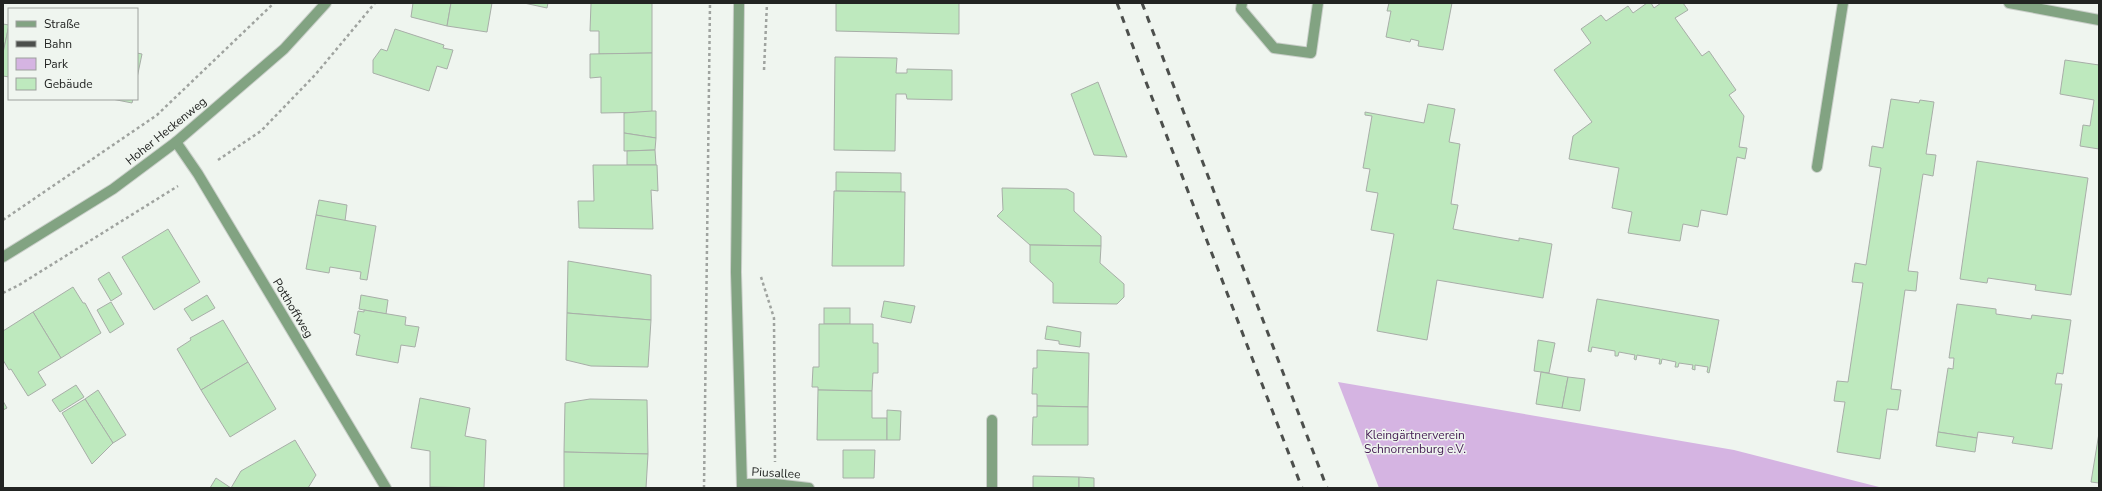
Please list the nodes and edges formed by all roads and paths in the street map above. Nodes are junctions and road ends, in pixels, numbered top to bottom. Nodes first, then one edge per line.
1 (274, 3) edge
2 (326, 3) edge
3 (710, 3) edge
4 (740, 3) edge
5 (767, 3) edge
6 (1242, 3) edge
7 (1318, 3) edge
8 (1843, 3) edge
9 (2009, 3) edge
10 (2099, 20) edge
11 (764, 74) dead end
12 (176, 142) junction
13 (1817, 167) dead end
14 (3, 220) edge
15 (3, 258) edge
16 (760, 273) dead end
17 (992, 420) dead end
18 (775, 484) junction
19 (742, 486) edge
20 (386, 488) edge
21 (704, 488) edge
22 (809, 488) edge
23 (992, 488) edge

1 - 14 path
2 - 12 street, Hoher Heckenweg
3 - 21 path
4 - 19 street
5 - 11 path
6 - 7 street
8 - 13 street
9 - 10 street
12 - 15 street, Hoher Heckenweg
12 - 20 street, Potthoffweg
16 - 18 path
17 - 23 street
18 - 19 street, Piusallee
18 - 22 street, Piusallee

